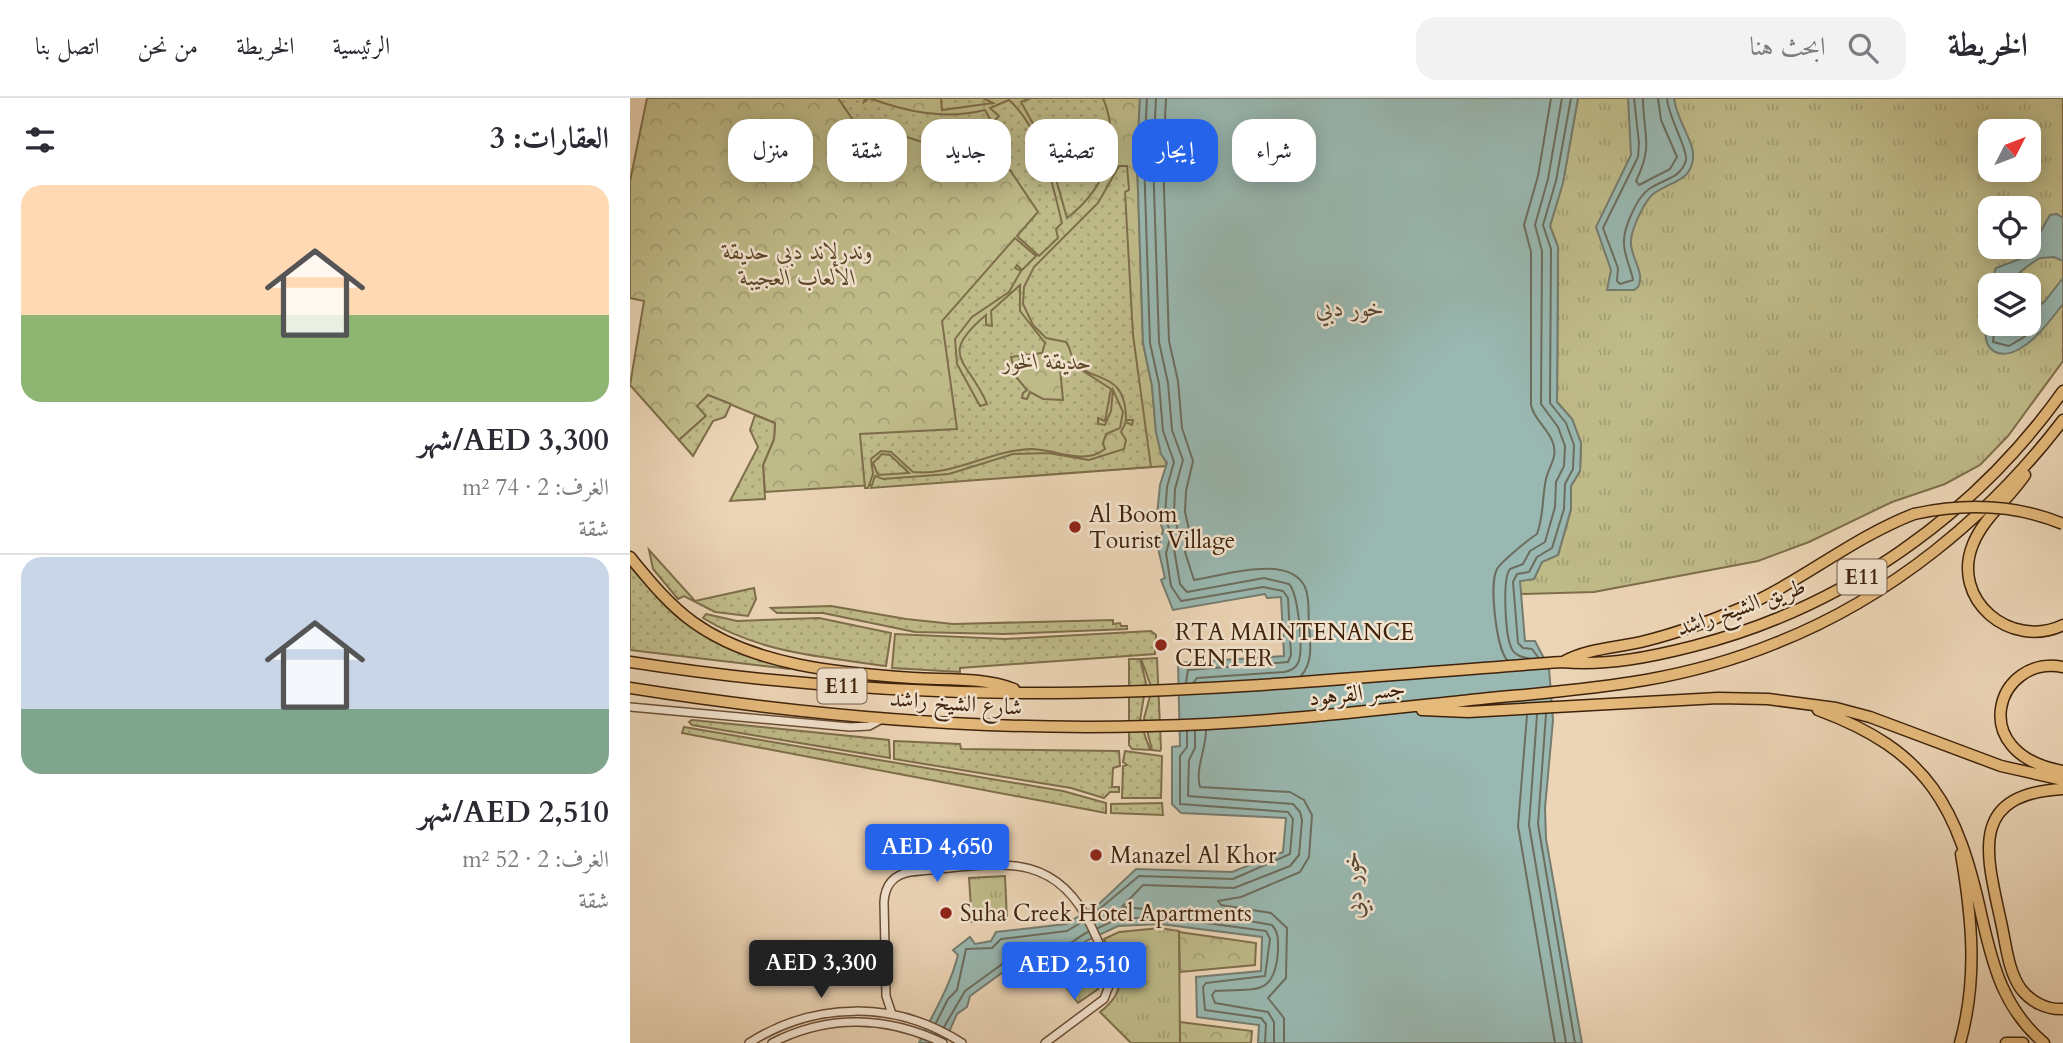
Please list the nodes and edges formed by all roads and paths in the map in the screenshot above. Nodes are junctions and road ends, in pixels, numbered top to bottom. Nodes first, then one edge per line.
1 (2063, 391) edge
2 (2063, 420) edge
3 (2035, 455) junction
4 (2063, 524) edge
5 (630, 557) edge
6 (2063, 625) edge
7 (630, 662) edge
8 (1562, 662) junction
9 (2063, 667) edge
10 (630, 688) edge
11 (1603, 690) joint
12 (1021, 692) junction
13 (1113, 692) joint
14 (1802, 704) junction
15 (630, 707) edge
16 (1408, 708) junction
17 (885, 718) junction
18 (1114, 727) joint
19 (2037, 770) junction
20 (2063, 771) edge
21 (2063, 780) edge
22 (2063, 789) edge
23 (1956, 830) junction
24 (886, 996) junction
25 (2063, 1009) edge
26 (872, 1010) junction
27 (892, 1014) junction
28 (749, 1043) edge
29 (772, 1043) edge
30 (943, 1043) edge
31 (962, 1043) edge
32 (1045, 1043) edge
33 (1960, 1043) edge
34 (2006, 1043) edge
35 (2023, 1043) edge
36 (2045, 1043) edge

1 - 8 highway, طريق الشيخ راشد / E11
2 - 3 highway, طريق الشيخ راشد / E11
3 - 6 highway
3 - 11 highway, طريق الشيخ راشد / E11
4 - 8 highway, bridge
5 - 12 highway
7 - 12 highway, شارع الشيخ راشد / E11
8 - 13 highway, جسر القرهود / E11
9 - 19 highway
10 - 17 highway, شارع الشيخ راشد / E11
11 - 16 highway, جسر القرهود / E11
12 - 13 highway, شارع الشيخ راشد / E11
14 - 16 highway
14 - 19 highway
14 - 23 highway
15 - 17 street
16 - 18 highway, جسر القرهود / E11
17 - 18 highway, شارع الشيخ راشد / E11
19 - 20 highway
19 - 21 highway
22 - 25 highway
23 - 33 highway
23 - 36 highway
24 - 26 street
24 - 27 street
24 - 32 street
26 - 27 street
26 - 28 street
27 - 31 street
29 - 30 street
34 - 35 highway

